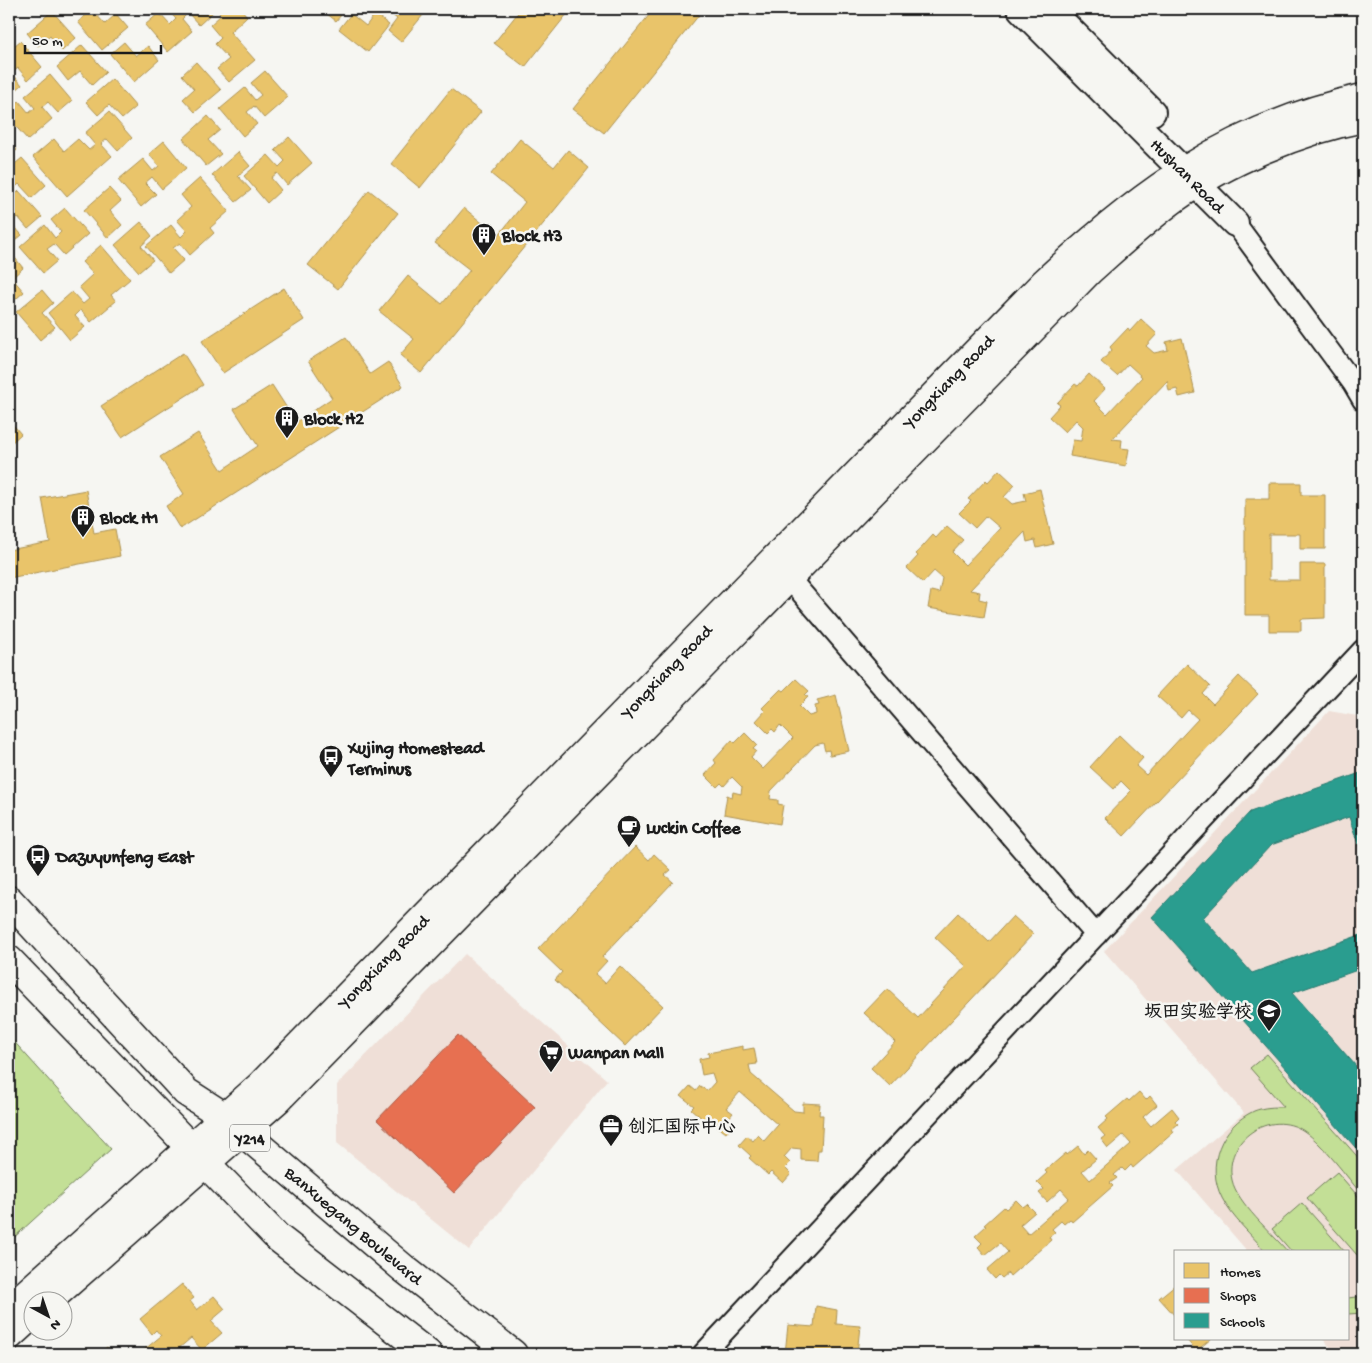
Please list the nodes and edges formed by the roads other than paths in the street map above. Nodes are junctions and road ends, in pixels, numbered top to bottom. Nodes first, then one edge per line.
1 (1021, 9) edge
2 (1049, 9) edge
3 (1363, 98) edge
4 (1363, 118) edge
5 (1198, 173) junction
6 (1236, 223) joint
7 (1363, 400) edge
8 (788, 577) junction
9 (1363, 650) edge
10 (9, 900) edge
11 (1096, 935) junction
12 (9, 960) edge
13 (233, 1124) junction
14 (197, 1156) junction
15 (59, 1290) edge
16 (9, 1309) edge
17 (22, 1324) edge
18 (9, 1336) edge
19 (428, 1354) edge
20 (513, 1354) edge
21 (703, 1354) edge

1 - 5 street, Hushan Road
2 - 5 street, Hushan Road
3 - 5 main road, Yongxiang Road
4 - 5 main road, Yongxiang Road
5 - 6 street, Hushan Road
5 - 8 main road, Yongxiang Road
5 - 13 main road, Yongxiang Road
6 - 7 street
8 - 11 street
8 - 13 main road, Yongxiang Road
9 - 11 street
10 - 13 main road, Banxuegang Boulevard / Y214
11 - 21 street
12 - 14 main road
13 - 14 main road, Yongxiang Road
13 - 20 main road, Banxuegang Boulevard / Y214
14 - 15 main road, Yongxiang Road
14 - 16 main road, Yongxiang Road
14 - 19 main road
17 - 18 main road

